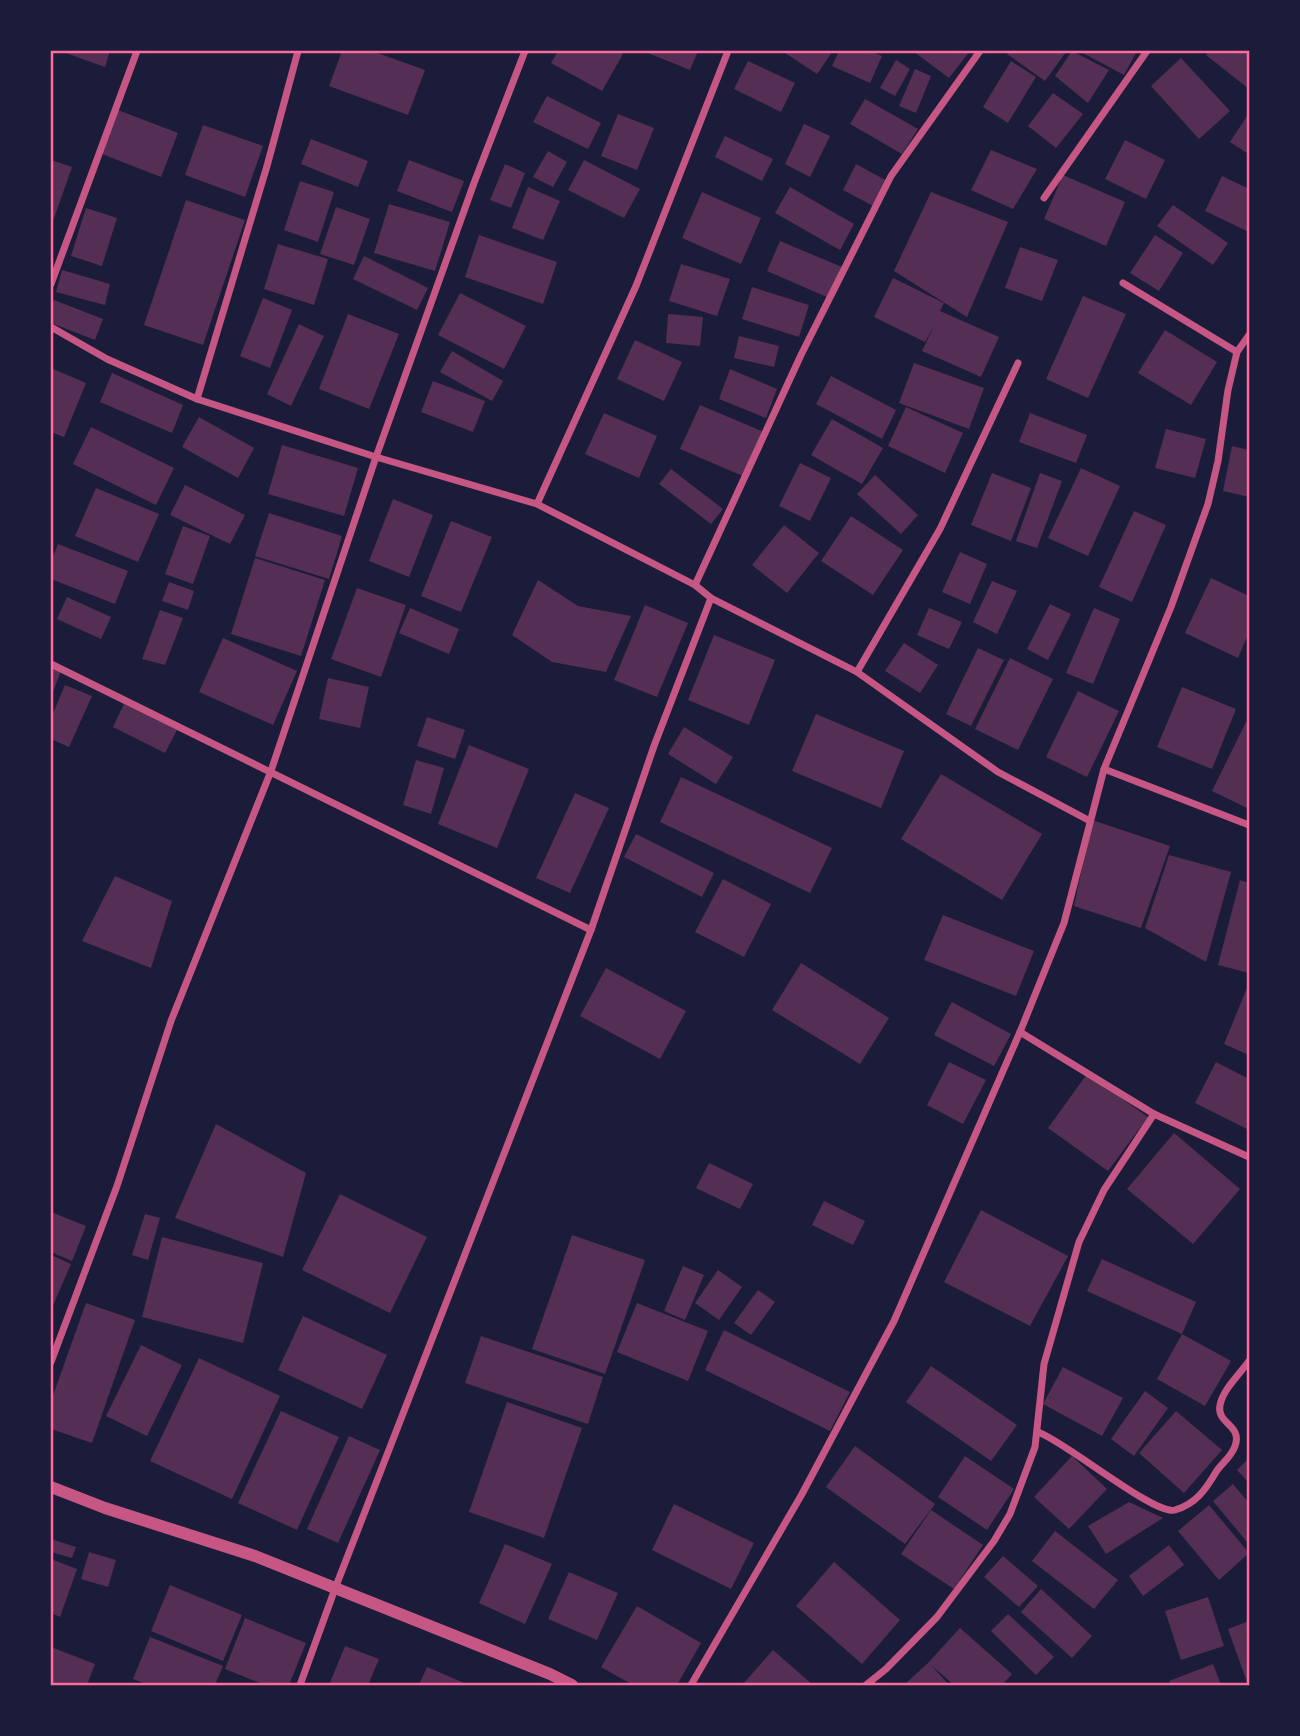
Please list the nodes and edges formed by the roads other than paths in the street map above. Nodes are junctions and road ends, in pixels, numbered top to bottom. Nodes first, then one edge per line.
1 (137, 51) edge
2 (298, 51) edge
3 (525, 51) edge
4 (727, 51) edge
5 (979, 51) edge
6 (1147, 51) edge
7 (1044, 198) dead end
8 (1123, 283) dead end
9 (51, 284) edge
10 (51, 327) edge
11 (1249, 335) edge
12 (1237, 352) junction
13 (1018, 363) dead end
14 (197, 399) junction
15 (376, 457) junction
16 (537, 503) junction
17 (695, 585) junction
18 (711, 598) junction
19 (51, 664) edge
20 (857, 672) junction
21 (1104, 769) junction
22 (271, 771) junction
23 (1090, 821) junction
24 (1249, 825) edge
25 (591, 930) junction
26 (1020, 1032) junction
27 (1154, 1114) junction
28 (1249, 1157) edge
29 (1249, 1361) edge
30 (51, 1362) edge
31 (1038, 1432) junction
32 (51, 1487) edge
33 (336, 1586) junction
34 (300, 1685) edge
35 (572, 1685) edge
36 (691, 1685) edge
37 (866, 1685) edge

1 - 9 street
2 - 14 street
3 - 15 street
4 - 16 street
5 - 17 street
6 - 7 street
8 - 12 street
10 - 14 street
11 - 12 street
12 - 21 street
13 - 20 street
14 - 15 street
15 - 16 street
15 - 22 street
16 - 17 street
17 - 18 street
18 - 20 street
18 - 25 street
19 - 22 street
20 - 23 street
21 - 23 street
21 - 24 street
22 - 25 street
22 - 30 street
23 - 26 street
25 - 33 street
26 - 27 street
26 - 36 street
27 - 28 street
27 - 31 street
29 - 31 street
31 - 37 street
32 - 33 street
33 - 34 street
33 - 35 street

